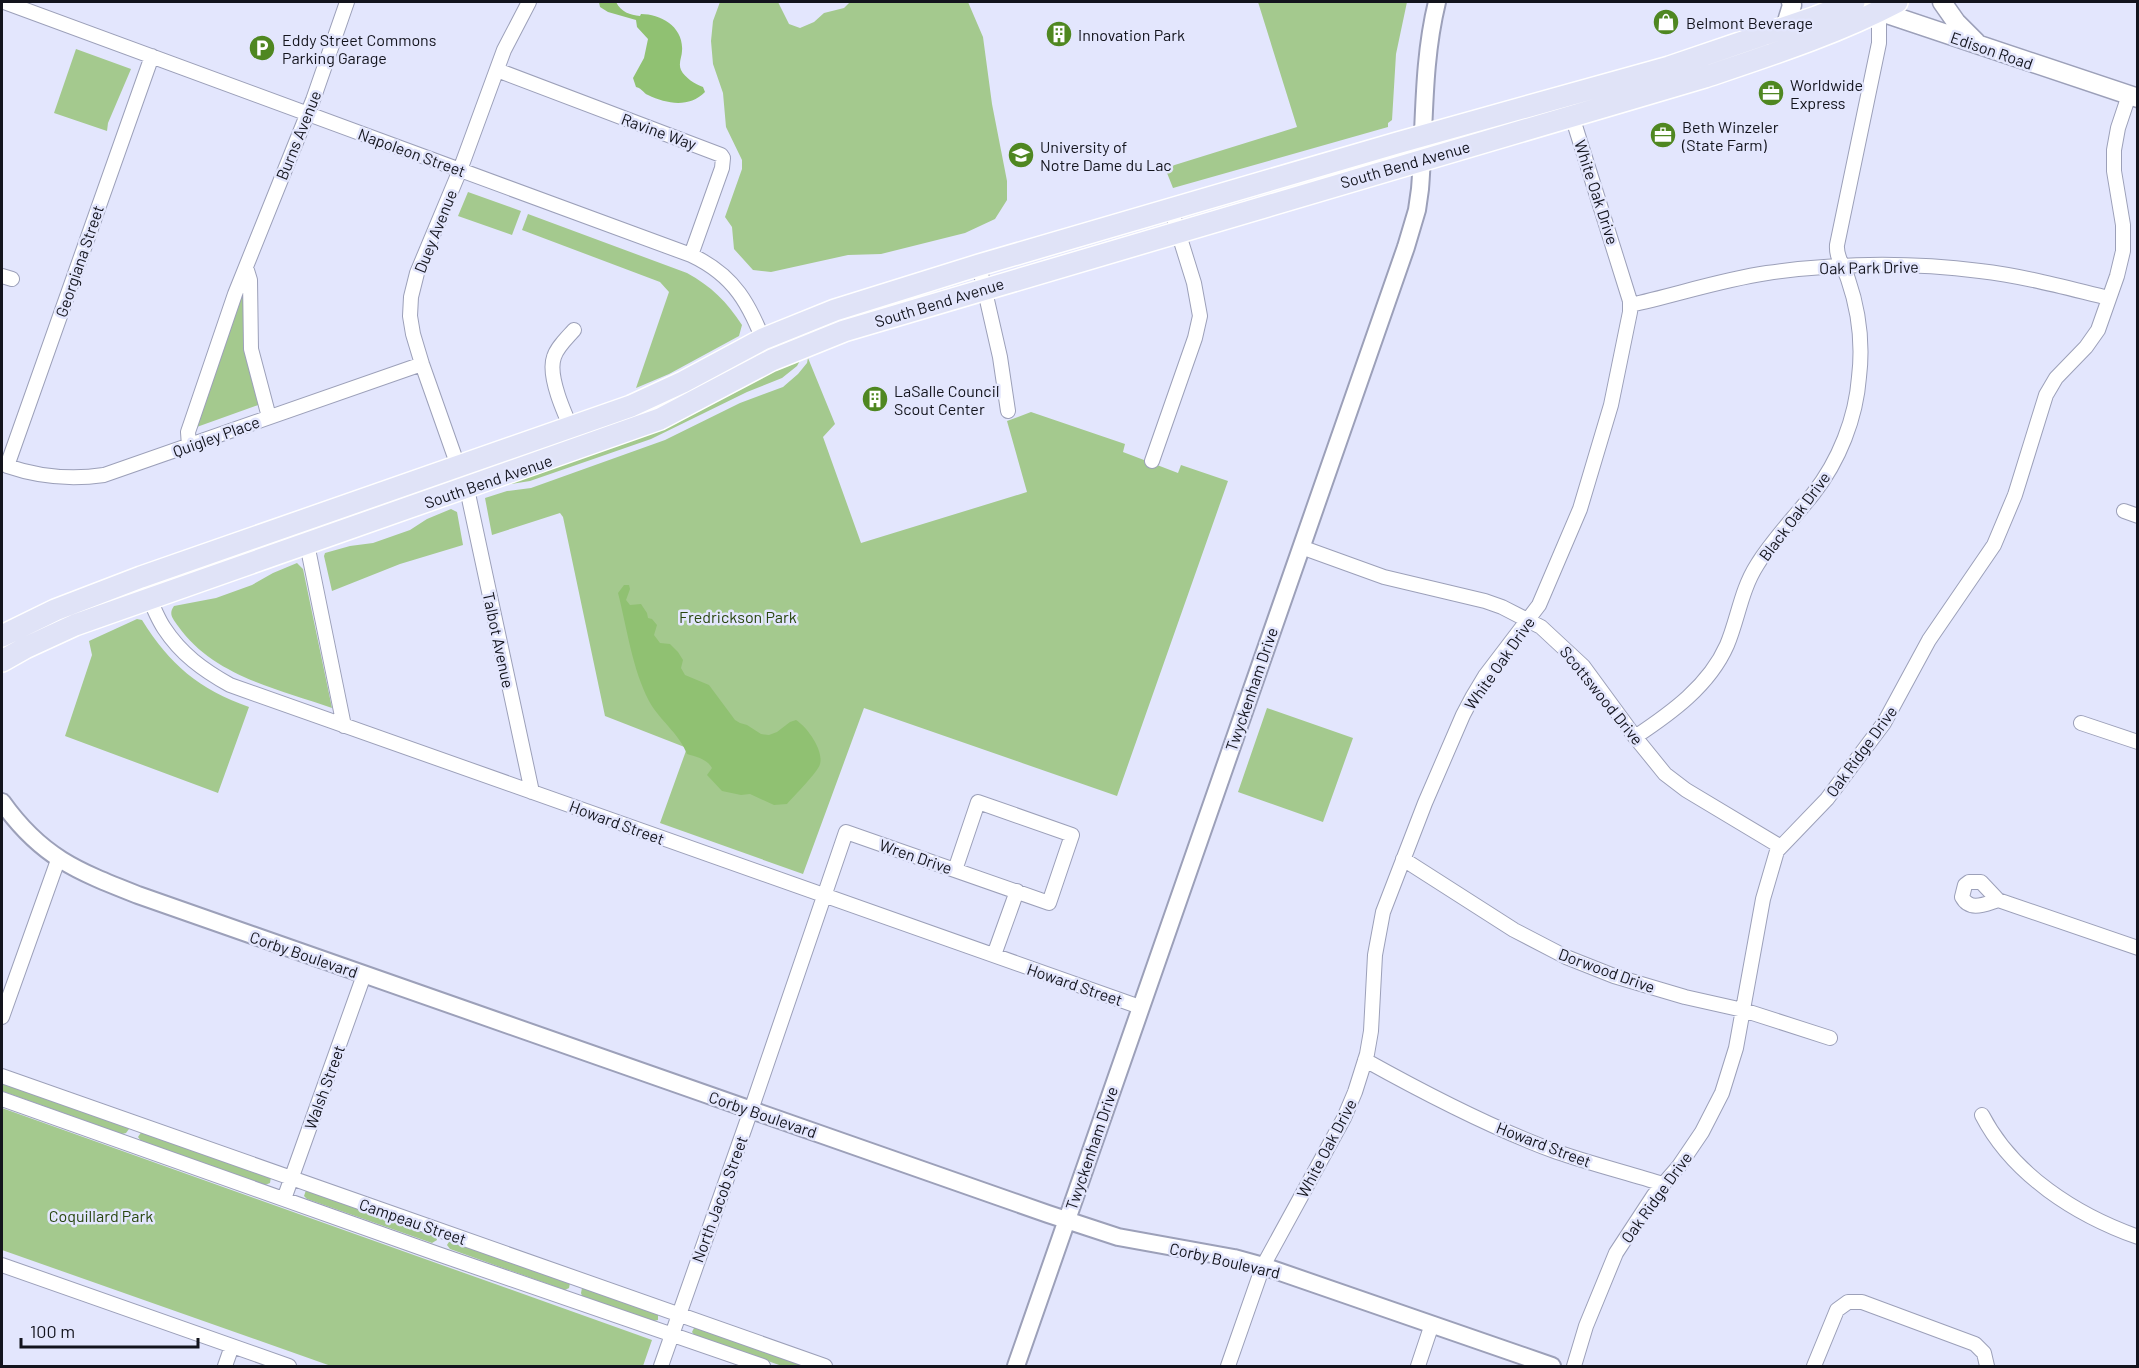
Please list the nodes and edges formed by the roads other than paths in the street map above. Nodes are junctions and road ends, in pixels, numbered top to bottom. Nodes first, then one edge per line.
1 (4, 2) edge
2 (347, 2) edge
3 (529, 2) edge
4 (1437, 2) edge
5 (1791, 2) edge
6 (1851, 2) edge
7 (1942, 2) edge
8 (1888, 6) edge
9 (1785, 28) junction
10 (1979, 45) junction
11 (152, 56) junction
12 (497, 70) junction
13 (2133, 97) edge
14 (308, 114) junction
15 (1572, 116) junction
16 (1423, 137) junction
17 (1422, 160) junction
18 (460, 170) junction
19 (1171, 209) junction
20 (1179, 231) junction
21 (691, 255) junction
22 (979, 265) junction
23 (1842, 266) junction
24 (246, 267) junction
25 (984, 288) junction
26 (2109, 298) junction
27 (1630, 305) junction
28 (574, 330) dead end
29 (763, 339) junction
30 (772, 360) junction
31 (422, 364) junction
32 (1008, 411) dead end
33 (269, 417) junction
34 (572, 427) junction
35 (189, 446) junction
36 (580, 448) junction
37 (1152, 461) dead end
38 (6, 466) joint
39 (458, 466) junction
40 (467, 489) junction
41 (2124, 511) dead end
42 (2138, 516) edge
43 (307, 544) junction
44 (1301, 547) junction
45 (141, 577) junction
46 (151, 598) junction
47 (1529, 619) junction
48 (2, 636) edge
49 (2, 661) edge
50 (2081, 723) dead end
51 (344, 726) junction
52 (1635, 738) junction
53 (2138, 742) edge
54 (532, 792) junction
55 (2, 802) edge
56 (1780, 847) junction
57 (1403, 859) junction
58 (58, 860) junction
59 (955, 870) junction
60 (1017, 891) junction
61 (824, 895) junction
62 (1998, 900) dead end
63 (2138, 948) edge
64 (994, 955) junction
65 (364, 975) junction
66 (1140, 1007) junction
67 (1743, 1010) junction
68 (2, 1017) edge
69 (1830, 1038) dead end
70 (1365, 1060) junction
71 (2, 1076) edge
72 (2, 1099) edge
73 (751, 1110) junction
74 (1982, 1115) dead end
75 (292, 1179) junction
76 (1663, 1184) junction
77 (284, 1199) junction
78 (1065, 1219) junction
79 (2138, 1237) edge
80 (2, 1265) edge
81 (1263, 1266) junction
82 (678, 1315) junction
83 (1432, 1324) junction
84 (672, 1334) junction
85 (232, 1346) junction
86 (225, 1366) edge
87 (289, 1366) edge
88 (661, 1366) edge
89 (763, 1366) edge
90 (825, 1366) edge
91 (1016, 1366) edge
92 (1228, 1366) edge
93 (1418, 1366) edge
94 (1552, 1366) edge
95 (1574, 1366) edge
96 (1814, 1366) edge
97 (1987, 1366) edge

1 - 11 street, Napoleon Street
2 - 14 street, Burns Avenue
3 - 12 street, Duey Avenue
4 - 16 street, Twyckenham Drive
5 - 9 main road
6 - 8 main road, Edison Road
6 - 9 main road, South Bend Avenue
7 - 10 main road
8 - 10 main road, Edison Road
8 - 15 main road, South Bend Avenue
8 - 23 street, Black Oak Drive
9 - 16 main road, South Bend Avenue
10 - 13 main road, Edison Road
11 - 14 street, Napoleon Street
11 - 38 street, Georgiana Street
12 - 18 street, Duey Avenue
12 - 21 street, Ravine Way
13 - 26 street, Oak Ridge Drive
14 - 18 street, Napoleon Street
14 - 24 street, Burns Avenue
15 - 17 main road, South Bend Avenue
15 - 27 street, White Oak Drive
16 - 17 street, Twyckenham Drive
16 - 19 main road, South Bend Avenue
17 - 20 main road, South Bend Avenue
17 - 44 street, Twyckenham Drive
18 - 21 street, Napoleon Street
18 - 31 street, Duey Avenue
19 - 20 street
19 - 22 main road, South Bend Avenue
20 - 25 main road, South Bend Avenue
20 - 37 street
21 - 29 street, Napoleon Street
22 - 25 street
22 - 29 main road, South Bend Avenue
23 - 26 street, Oak Park Drive
23 - 27 street, Oak Park Drive
23 - 52 street, Black Oak Drive
24 - 33 street, Burns Avenue
24 - 35 street, Burns Avenue
25 - 30 main road, South Bend Avenue
25 - 32 street
26 - 56 street, Oak Ridge Drive
27 - 47 street, White Oak Drive
28 - 34 street
29 - 30 street, Napoleon Street
29 - 34 main road, South Bend Avenue
30 - 36 main road, South Bend Avenue
31 - 33 street, Quigley Place
31 - 39 street, Duey Avenue
33 - 35 street, Quigley Place
34 - 36 street
34 - 39 main road, South Bend Avenue
35 - 38 street, Quigley Place
36 - 40 main road, South Bend Avenue
39 - 45 main road, South Bend Avenue
40 - 43 main road, South Bend Avenue
40 - 54 street, Talbot Avenue
41 - 42 street
43 - 46 main road, South Bend Avenue
43 - 51 street
44 - 47 street, Scottswood Drive
44 - 66 street, Twyckenham Drive
45 - 46 street, Howard Street
45 - 48 main road, South Bend Avenue
46 - 49 main road, South Bend Avenue
46 - 51 street, Howard Street
47 - 52 street, Scottswood Drive
47 - 57 street, White Oak Drive
50 - 53 street
51 - 54 street, Howard Street
52 - 56 street, Scottswood Drive
54 - 61 street, Howard Street
55 - 58 street, Corby Boulevard
56 - 67 street, Oak Ridge Drive
57 - 67 street, Dorwood Drive
57 - 70 street, White Oak Drive
58 - 65 street, Corby Boulevard
58 - 68 street
59 - 60 street, Wren Drive
59 - 60 street, Wren Drive
59 - 61 street, Wren Drive
60 - 64 street
61 - 64 street, Howard Street
61 - 73 street, North Jacob Street
62 - 63 street
64 - 66 street, Howard Street
65 - 73 street, Corby Boulevard
65 - 75 street, Walsh Street
66 - 78 street, Twyckenham Drive
67 - 69 street, Dorwood Drive
67 - 76 street, Oak Ridge Drive
70 - 76 street, Howard Street
70 - 81 street, White Oak Drive
71 - 75 street, Campeau Street
72 - 77 street, Campeau Street
73 - 78 street, Corby Boulevard
73 - 82 street, North Jacob Street
74 - 79 street
75 - 77 street, Walsh Street
75 - 82 street, Campeau Street
76 - 95 street, Oak Ridge Drive
77 - 84 street, Campeau Street
78 - 81 street, Corby Boulevard
78 - 91 street, Twyckenham Drive
80 - 85 street
81 - 83 street, Corby Boulevard
81 - 92 street, White Oak Drive
82 - 84 street, North Jacob Street
82 - 90 street, Campeau Street
83 - 93 street
83 - 94 street, Corby Boulevard
84 - 88 street, North Jacob Street
84 - 89 street, Campeau Street
85 - 86 street
85 - 87 street
96 - 97 street

